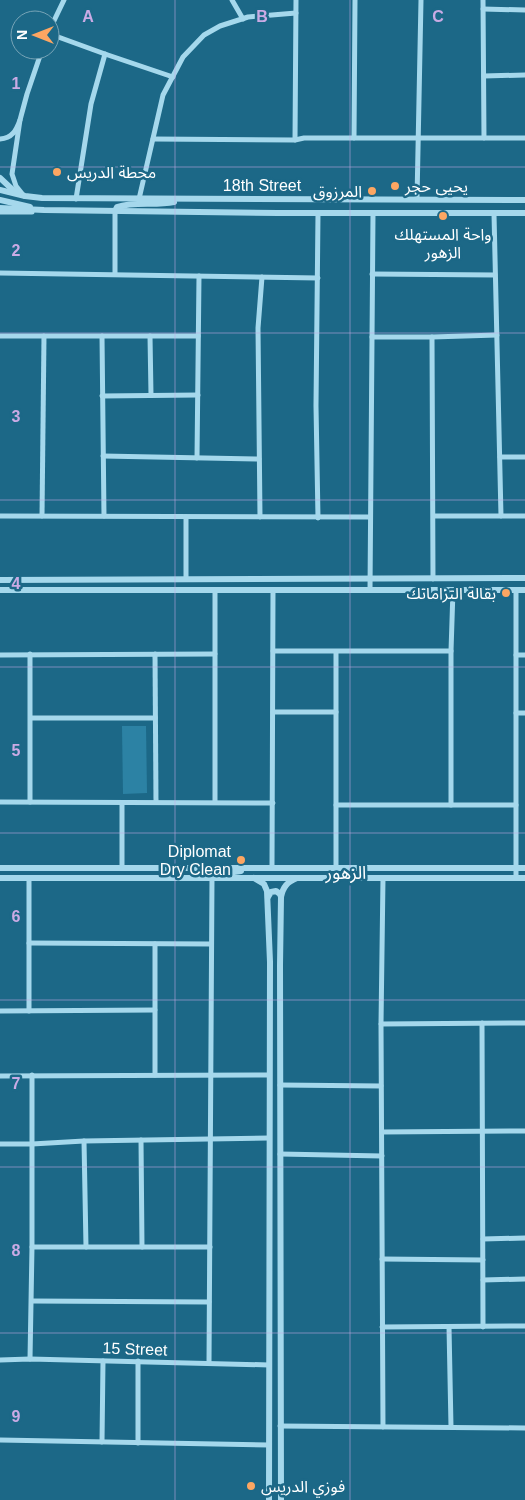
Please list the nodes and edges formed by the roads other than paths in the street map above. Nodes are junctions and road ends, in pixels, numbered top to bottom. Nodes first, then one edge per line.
1 (232, 0) edge
2 (296, 0) edge
3 (355, 0) edge
4 (421, 0) edge
5 (484, 0) edge
6 (484, 9) junction
7 (525, 10) edge
8 (296, 14) junction
9 (243, 19) junction
10 (60, 38) edge
11 (105, 54) junction
12 (39, 60) edge
13 (525, 75) edge
14 (484, 76) junction
15 (173, 77) junction
16 (20, 120) junction
17 (354, 138) junction
18 (417, 138) junction
19 (484, 138) junction
20 (525, 138) edge
21 (0, 139) edge
22 (153, 139) junction
23 (295, 140) junction
24 (0, 178) edge
25 (0, 190) edge
26 (17, 195) junction
27 (25, 196) junction
28 (76, 199) junction
29 (139, 199) junction
30 (187, 199) junction
31 (417, 199) junction
32 (0, 200) edge
33 (525, 200) edge
34 (0, 210) edge
35 (44, 210) junction
36 (115, 211) junction
37 (525, 213) edge
38 (318, 214) junction
39 (373, 214) junction
40 (494, 214) junction
41 (0, 273) edge
42 (115, 274) junction
43 (372, 274) junction
44 (496, 275) junction
45 (199, 276) junction
46 (262, 277) junction
47 (318, 278) junction
48 (0, 336) edge
49 (44, 336) junction
50 (102, 336) junction
51 (150, 336) junction
52 (198, 336) junction
53 (497, 336) junction
54 (372, 337) junction
55 (432, 337) junction
56 (151, 395) junction
57 (198, 395) junction
58 (102, 396) junction
59 (103, 456) junction
60 (500, 457) junction
61 (525, 457) edge
62 (197, 458) junction
63 (259, 459) junction
64 (0, 516) edge
65 (42, 516) junction
66 (104, 516) junction
67 (434, 516) junction
68 (501, 516) junction
69 (525, 516) edge
70 (186, 517) junction
71 (260, 517) junction
72 (370, 517) junction
73 (318, 518) junction
74 (525, 578) edge
75 (186, 579) junction
76 (370, 579) junction
77 (433, 579) junction
78 (0, 580) edge
79 (0, 590) edge
80 (215, 590) junction
81 (274, 590) junction
82 (370, 590) junction
83 (453, 590) junction
84 (516, 590) junction
85 (525, 590) edge
86 (273, 651) junction
87 (450, 651) junction
88 (336, 652) junction
89 (30, 654) junction
90 (155, 654) junction
91 (215, 654) junction
92 (0, 655) edge
93 (516, 655) junction
94 (525, 655) edge
95 (273, 712) junction
96 (336, 712) junction
97 (525, 713) edge
98 (516, 714) junction
99 (30, 718) junction
100 (156, 718) junction
101 (0, 802) edge
102 (30, 802) junction
103 (156, 802) junction
104 (216, 802) junction
105 (272, 802) junction
106 (122, 803) junction
107 (336, 805) junction
108 (451, 805) junction
109 (516, 805) junction
110 (0, 868) edge
111 (122, 868) junction
112 (252, 868) junction
113 (272, 868) junction
114 (336, 868) junction
115 (516, 868) junction
116 (525, 868) edge
117 (0, 878) edge
118 (29, 878) junction
119 (212, 878) junction
120 (254, 878) junction
121 (297, 878) junction
122 (383, 878) junction
123 (516, 878) junction
124 (525, 878) edge
125 (268, 897) junction
126 (281, 897) junction
127 (29, 943) junction
128 (155, 944) junction
129 (211, 944) junction
130 (155, 1010) junction
131 (0, 1011) edge
132 (29, 1011) junction
133 (482, 1023) junction
134 (525, 1023) edge
135 (381, 1024) junction
136 (155, 1075) junction
137 (270, 1075) junction
138 (0, 1076) edge
139 (32, 1076) junction
140 (210, 1076) junction
141 (280, 1085) junction
142 (381, 1086) junction
143 (483, 1131) junction
144 (525, 1131) edge
145 (382, 1132) junction
146 (270, 1138) junction
147 (210, 1139) junction
148 (141, 1140) junction
149 (84, 1141) junction
150 (0, 1144) edge
151 (32, 1144) junction
152 (280, 1154) junction
153 (382, 1156) junction
154 (483, 1238) junction
155 (525, 1238) edge
156 (32, 1247) junction
157 (86, 1247) junction
158 (142, 1247) junction
159 (210, 1247) junction
160 (382, 1259) junction
161 (483, 1260) junction
162 (483, 1280) junction
163 (525, 1280) edge
164 (32, 1301) junction
165 (209, 1302) junction
166 (525, 1326) edge
167 (449, 1327) junction
168 (483, 1327) junction
169 (382, 1328) junction
170 (30, 1359) junction
171 (0, 1360) edge
172 (102, 1360) junction
173 (138, 1362) junction
174 (209, 1363) junction
175 (269, 1365) junction
176 (280, 1426) junction
177 (383, 1427) junction
178 (451, 1427) junction
179 (525, 1428) edge
180 (0, 1440) edge
181 (102, 1442) junction
182 (138, 1443) junction
183 (269, 1445) junction
184 (269, 1500) edge
185 (281, 1500) edge

1 - 9 street
2 - 8 street
3 - 17 street
4 - 18 street
5 - 6 street
6 - 7 street
6 - 14 street
8 - 9 street
8 - 23 street
9 - 15 street
10 - 11 street
11 - 15 street
11 - 28 street
12 - 16 street
13 - 14 street
14 - 19 street
15 - 22 street
16 - 21 street
16 - 27 street
17 - 18 street
17 - 23 street
18 - 19 street
18 - 31 street
19 - 20 street
22 - 23 street
22 - 29 street
24 - 26 street
25 - 26 street, 18th Street
26 - 27 street, 18th Street
27 - 28 street, 18th Street
28 - 29 street, 18th Street
29 - 30 street, 18th Street
30 - 31 street, 18th Street
30 - 36 street
31 - 33 street, 18th Street
32 - 35 street
34 - 35 street
35 - 36 street
36 - 38 street
36 - 42 street
37 - 40 street
38 - 39 street
38 - 47 street
39 - 40 street
39 - 43 street
40 - 44 street
41 - 42 street
42 - 45 street
43 - 44 street
43 - 54 street
44 - 53 street
45 - 46 street
45 - 52 street
46 - 47 street
46 - 63 street
47 - 73 street
48 - 49 street
49 - 50 street
49 - 65 street
50 - 51 street
50 - 58 street
51 - 52 street
51 - 56 street
52 - 57 street
53 - 55 street
53 - 60 street
54 - 55 street
54 - 72 street
55 - 67 street
56 - 57 street
56 - 58 street
57 - 62 street
58 - 59 street
59 - 62 street
59 - 66 street
60 - 61 street
60 - 68 street
62 - 63 street
63 - 71 street
64 - 65 street
65 - 66 street
66 - 70 street
67 - 68 street
67 - 77 street
68 - 69 street
70 - 71 street
70 - 75 street
71 - 73 street
72 - 73 street
72 - 76 street
74 - 77 street
75 - 76 street
75 - 78 street
76 - 77 street
76 - 82 street
79 - 80 street
80 - 81 street
80 - 91 street
81 - 82 street
81 - 86 street
82 - 83 street
83 - 84 street
83 - 87 street
84 - 85 street
84 - 93 street
86 - 88 street
86 - 95 street
87 - 88 street
87 - 108 street
88 - 96 street
89 - 90 street
89 - 92 street
89 - 99 street
90 - 91 street
90 - 100 street
91 - 104 street
93 - 94 street
93 - 98 street
95 - 96 street
95 - 105 street
96 - 107 street
97 - 98 street
98 - 109 street
99 - 100 street
99 - 102 street
100 - 103 street
101 - 102 street
102 - 106 street
103 - 104 street
103 - 106 street
104 - 105 street
105 - 113 street
106 - 111 street
107 - 108 street
107 - 114 street
108 - 109 street
109 - 115 street
110 - 111 street
111 - 112 street
112 - 113 street
112 - 119 street
113 - 114 street
114 - 115 street
115 - 116 street
115 - 123 street
117 - 118 street
118 - 119 street
118 - 127 street
119 - 120 street
119 - 129 street
120 - 121 street
120 - 125 street
121 - 122 street
121 - 126 street
122 - 123 street
122 - 135 street
123 - 124 street
125 - 126 street
125 - 137 street
126 - 141 street
127 - 128 street
127 - 132 street
128 - 129 street
128 - 130 street
129 - 140 street
130 - 132 street
130 - 136 street
131 - 132 street
133 - 134 street
133 - 135 street
133 - 143 street
135 - 142 street
136 - 139 street
136 - 140 street
137 - 140 street
137 - 146 street
138 - 139 street
139 - 151 street
140 - 147 street
141 - 142 street
141 - 152 street
142 - 145 street
143 - 144 street
143 - 145 street
143 - 154 street
145 - 153 street
146 - 147 street
146 - 175 street
147 - 148 street
147 - 159 street
148 - 149 street
148 - 158 street
149 - 151 street
149 - 157 street
150 - 151 street
151 - 156 street
152 - 153 street
152 - 176 street
153 - 160 street
154 - 155 street
154 - 161 street
156 - 157 street
156 - 164 street
157 - 158 street
158 - 159 street
159 - 165 street
160 - 161 street
160 - 169 street
161 - 162 street
162 - 163 street
162 - 168 street
164 - 165 street
164 - 170 street
165 - 174 street
166 - 168 street
167 - 168 street
167 - 169 street
167 - 178 street
169 - 177 street
170 - 171 street, 15 Street
170 - 172 street, 15 Street
172 - 173 street, 15 Street
172 - 181 street
173 - 174 street, 15 Street
173 - 182 street
174 - 175 street, 15 Street
175 - 183 street
176 - 177 street
176 - 185 street
177 - 178 street
178 - 179 street
180 - 181 street
181 - 182 street
182 - 183 street
183 - 184 street

